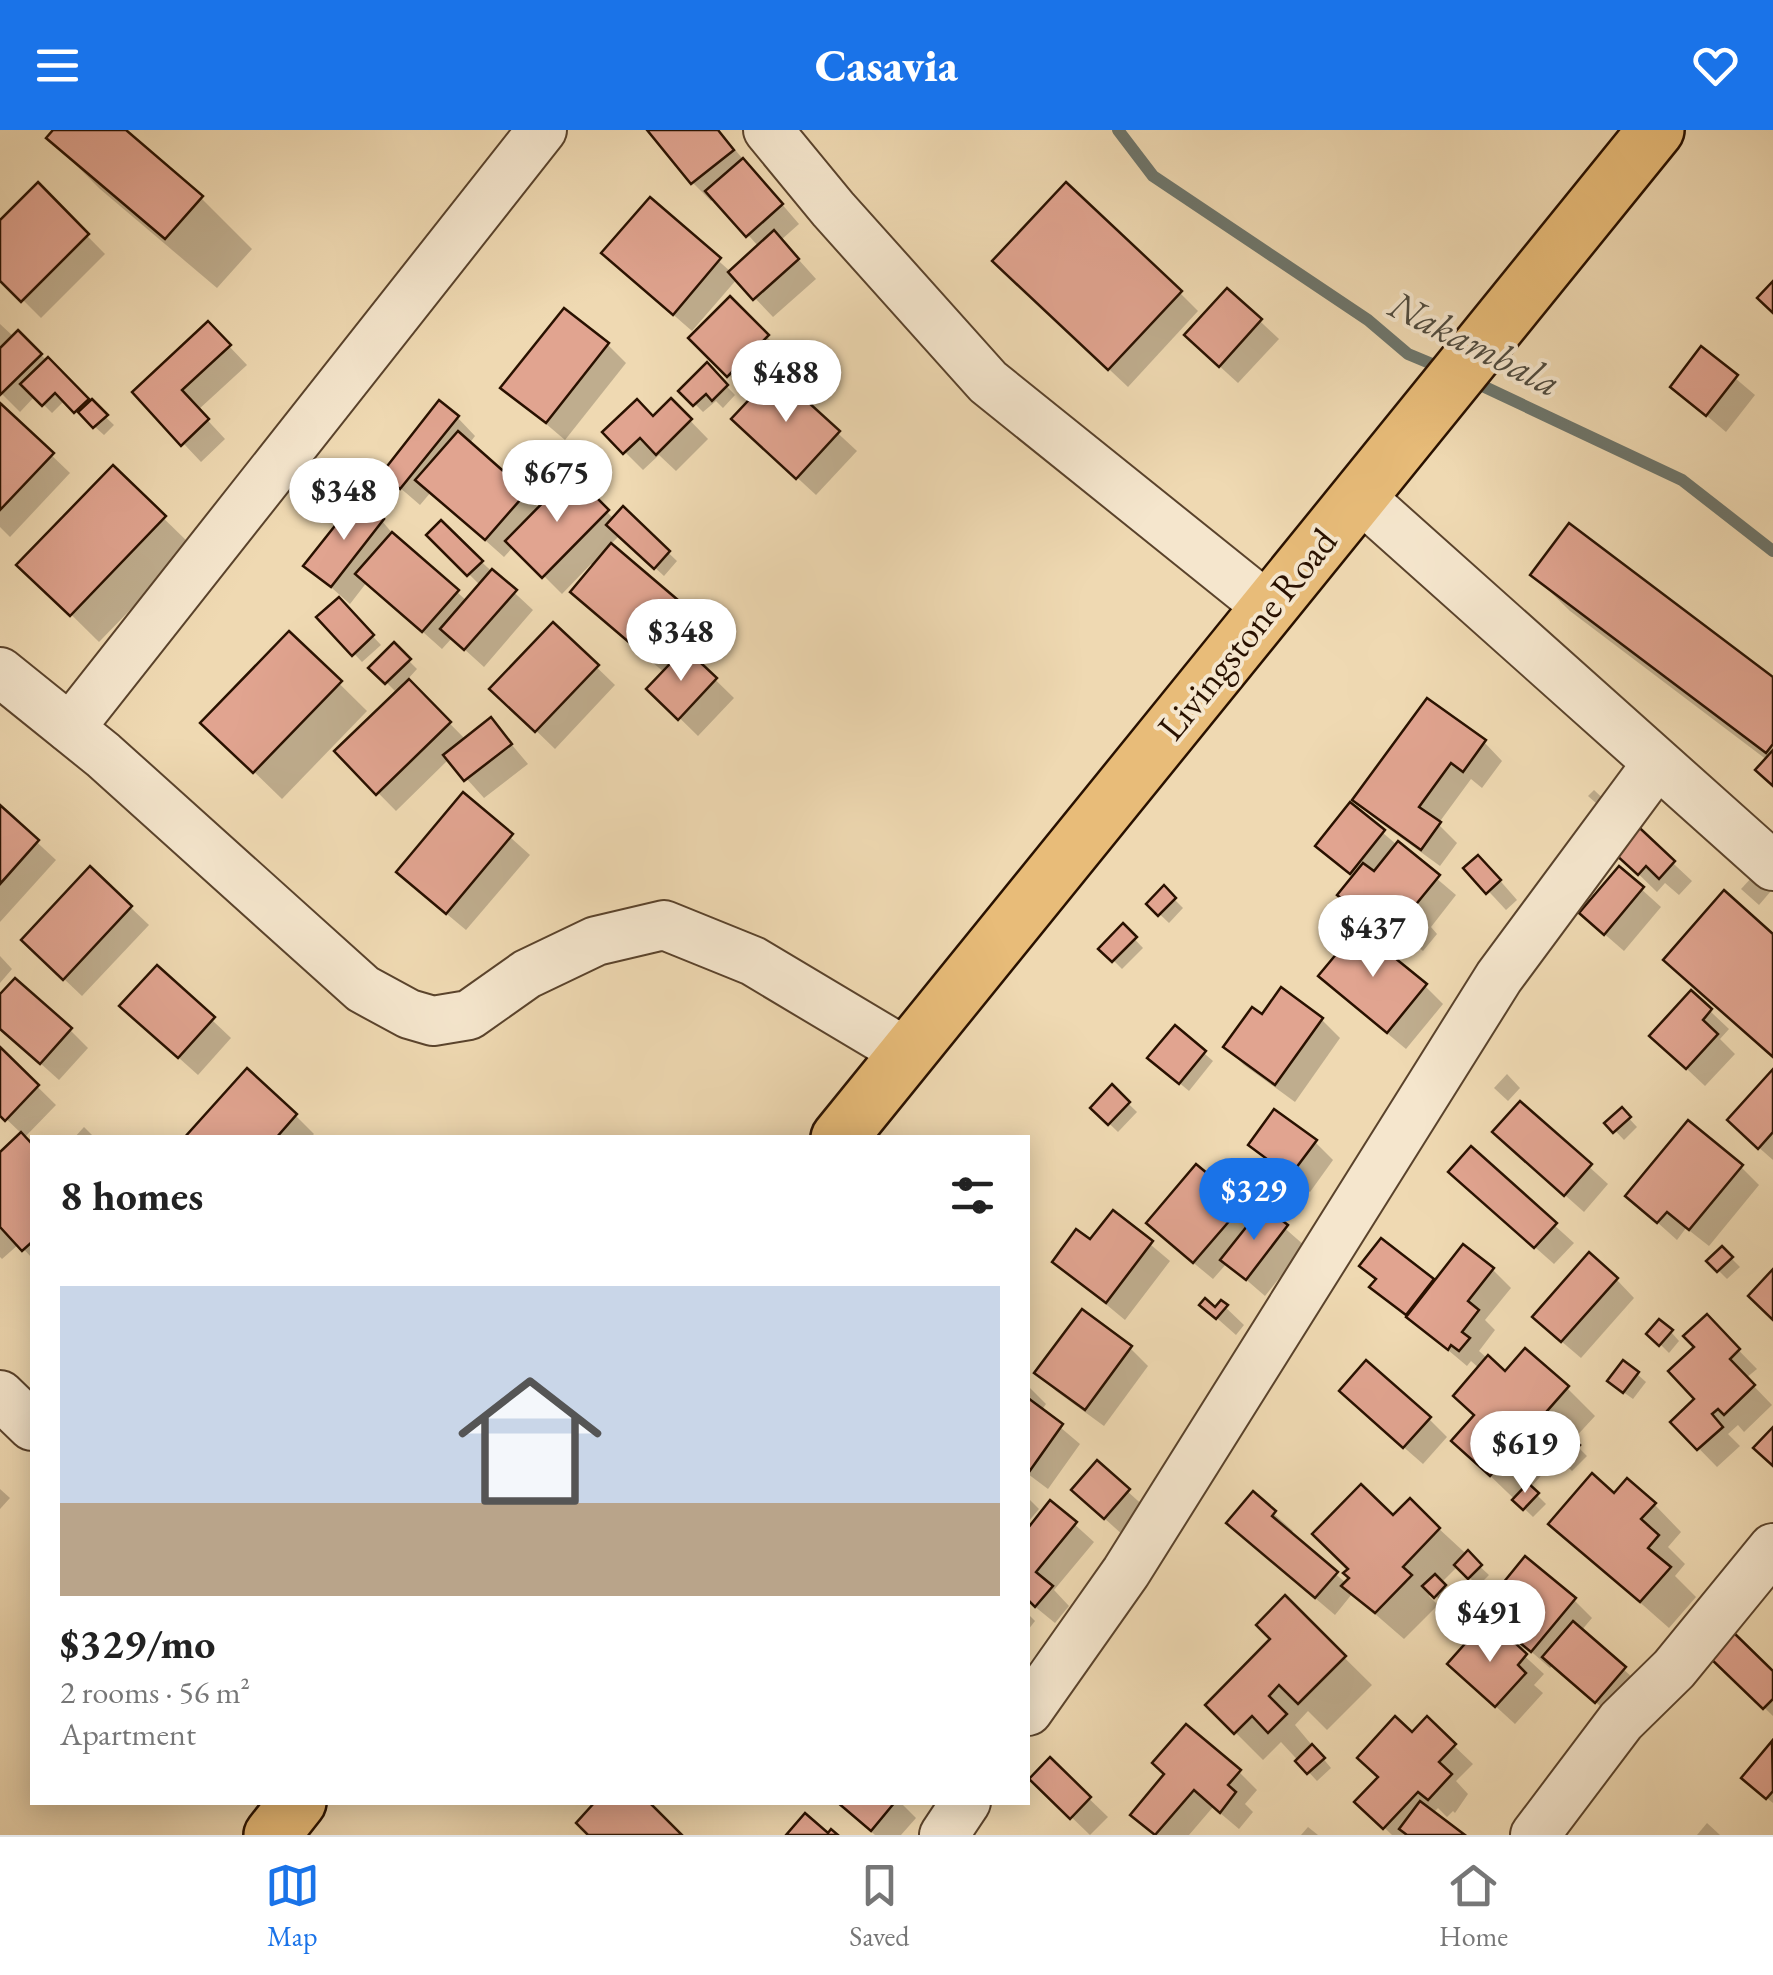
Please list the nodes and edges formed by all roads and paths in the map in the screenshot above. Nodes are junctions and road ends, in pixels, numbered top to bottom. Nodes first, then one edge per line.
1 (542, 130) edge
2 (768, 130) edge
3 (1656, 130) edge
4 (1359, 496) junction
5 (1268, 608) junction
6 (0, 672) edge
7 (70, 728) junction
8 (1656, 765) junction
9 (1773, 866) edge
10 (907, 1054) junction
11 (841, 1135) edge
12 (0, 1395) edge
13 (30, 1424) edge
14 (1773, 1548) edge
15 (1030, 1708) edge
16 (296, 1805) edge
17 (964, 1805) edge
18 (272, 1835) edge
19 (944, 1835) edge
20 (1535, 1835) edge

1 - 7 street
2 - 5 street
3 - 4 highway, Livingstone Road
4 - 5 highway, Livingstone Road
4 - 8 street
5 - 10 highway, Livingstone Road
6 - 7 street
7 - 10 street
8 - 9 street
8 - 15 street
10 - 11 highway, Livingstone Road
12 - 13 street
14 - 20 street
16 - 18 highway
17 - 19 street

